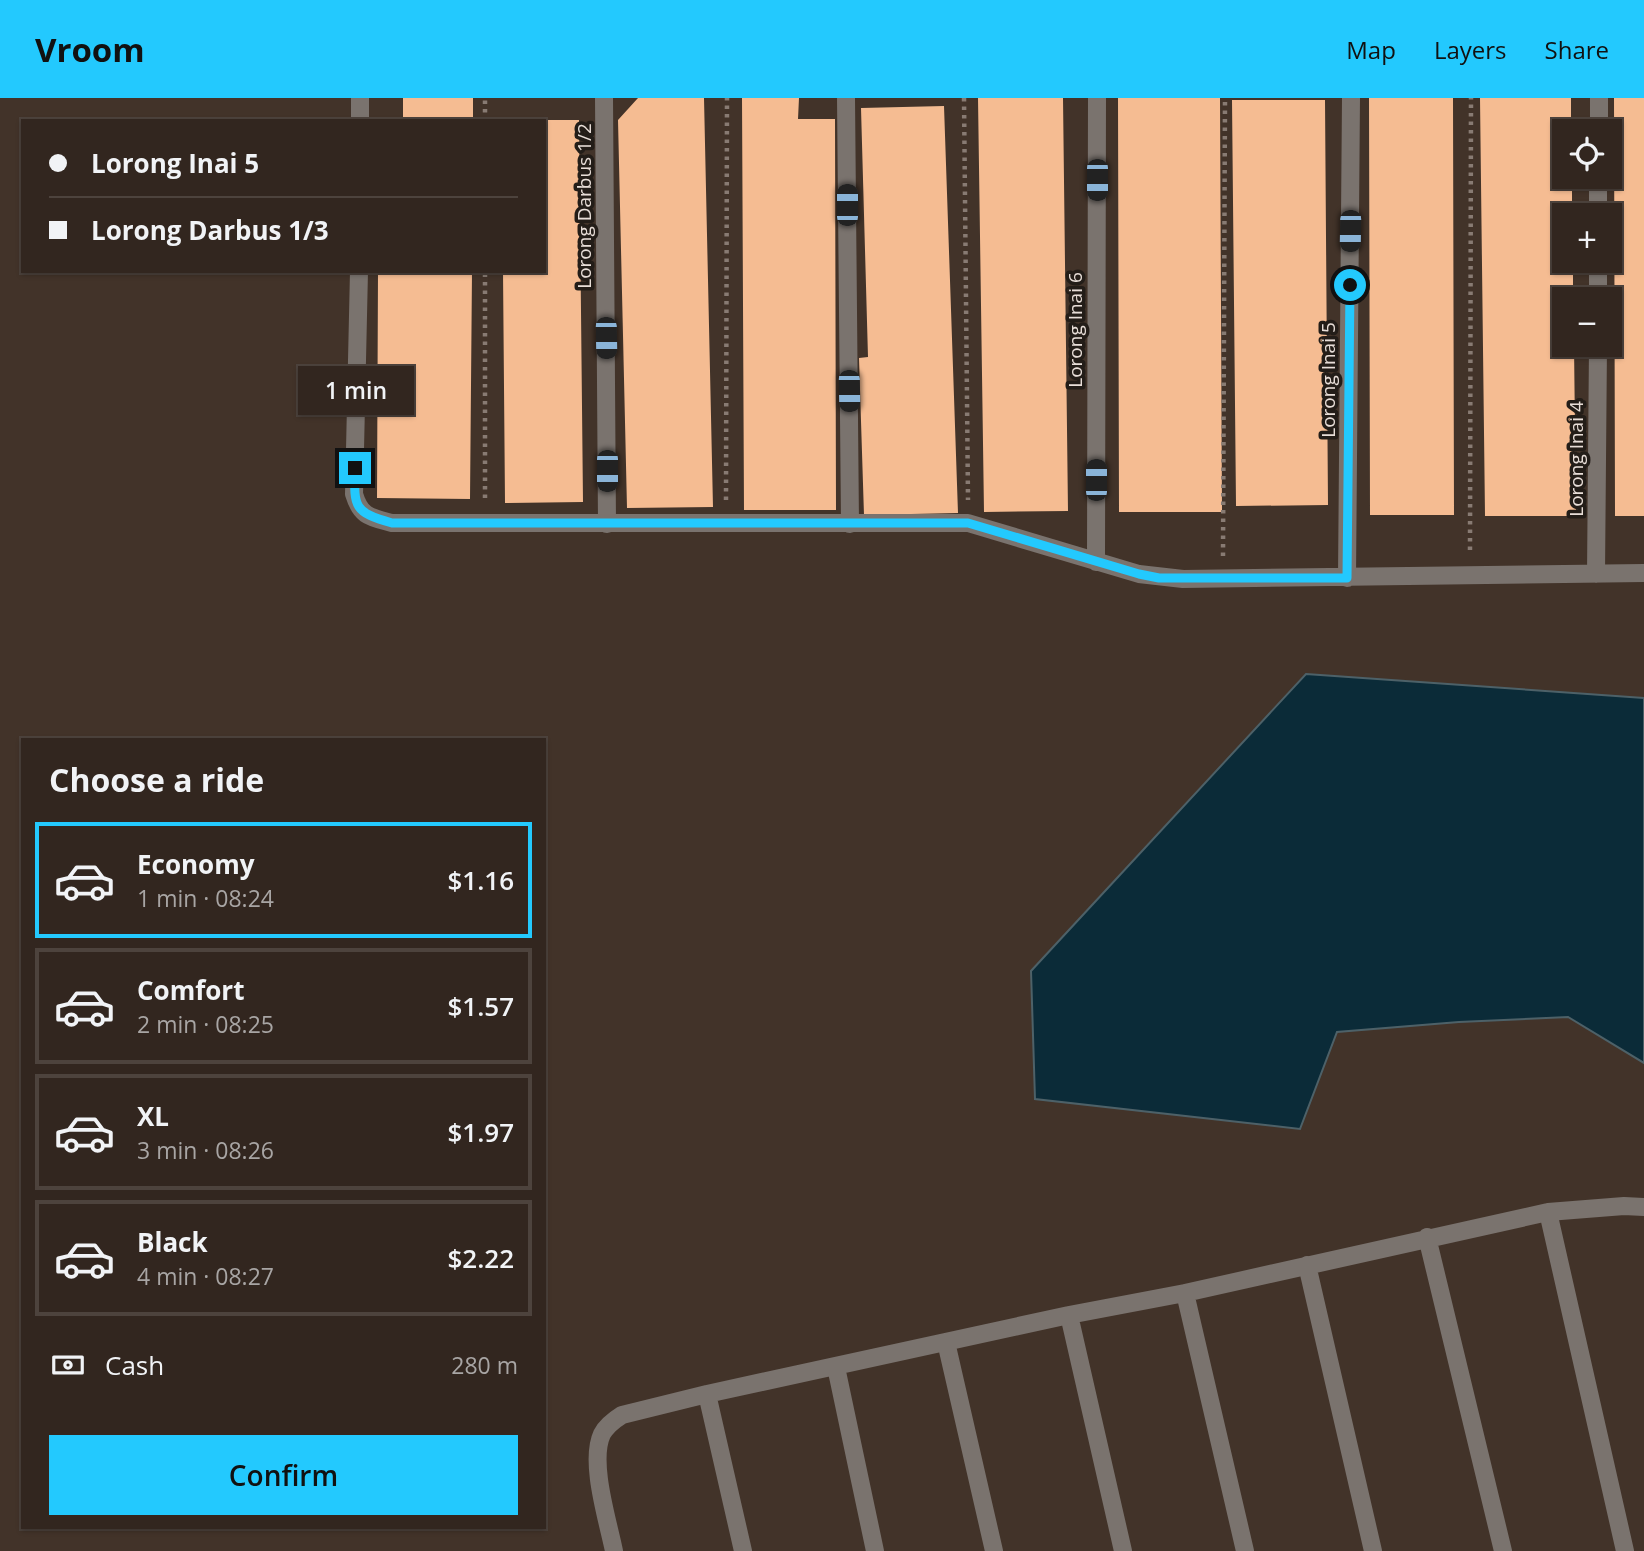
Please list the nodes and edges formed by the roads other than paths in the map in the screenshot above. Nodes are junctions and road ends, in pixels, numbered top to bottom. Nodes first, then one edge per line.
1 (360, 98) edge
2 (604, 98) edge
3 (846, 98) edge
4 (1097, 98) edge
5 (1351, 98) edge
6 (1599, 98) edge
7 (360, 119) edge
8 (1599, 119) edge
9 (359, 273) edge
10 (1598, 357) edge
11 (607, 524) junction
12 (850, 524) junction
13 (1096, 562) junction
14 (1644, 573) edge
15 (1597, 574) junction
16 (1347, 578) junction
17 (1644, 1207) edge
18 (1548, 1212) junction
19 (1427, 1237) junction
20 (1307, 1265) junction
21 (1185, 1293) junction
22 (1069, 1315) junction
23 (946, 1342) junction
24 (836, 1367) junction
25 (708, 1394) junction
26 (614, 1551) edge
27 (743, 1551) edge
28 (875, 1551) edge
29 (994, 1551) edge
30 (1123, 1551) edge
31 (1245, 1551) edge
32 (1373, 1551) edge
33 (1503, 1551) edge
34 (1625, 1551) edge

1 - 7 street
2 - 11 street, Lorong Darbus 1/2
3 - 12 street
4 - 13 street, Lorong Inai 6
5 - 16 street, Lorong Inai 5
6 - 8 street
9 - 11 street
10 - 15 street, Lorong Inai 4
11 - 12 street
12 - 13 street
13 - 16 street
14 - 15 street
15 - 16 street
17 - 18 street
18 - 19 street
18 - 34 street
19 - 20 street
19 - 33 street
20 - 21 street
20 - 32 street
21 - 22 street
21 - 31 street
22 - 23 street
22 - 30 street
23 - 24 street
23 - 29 street
24 - 25 street
24 - 28 street
25 - 26 street
25 - 27 street

